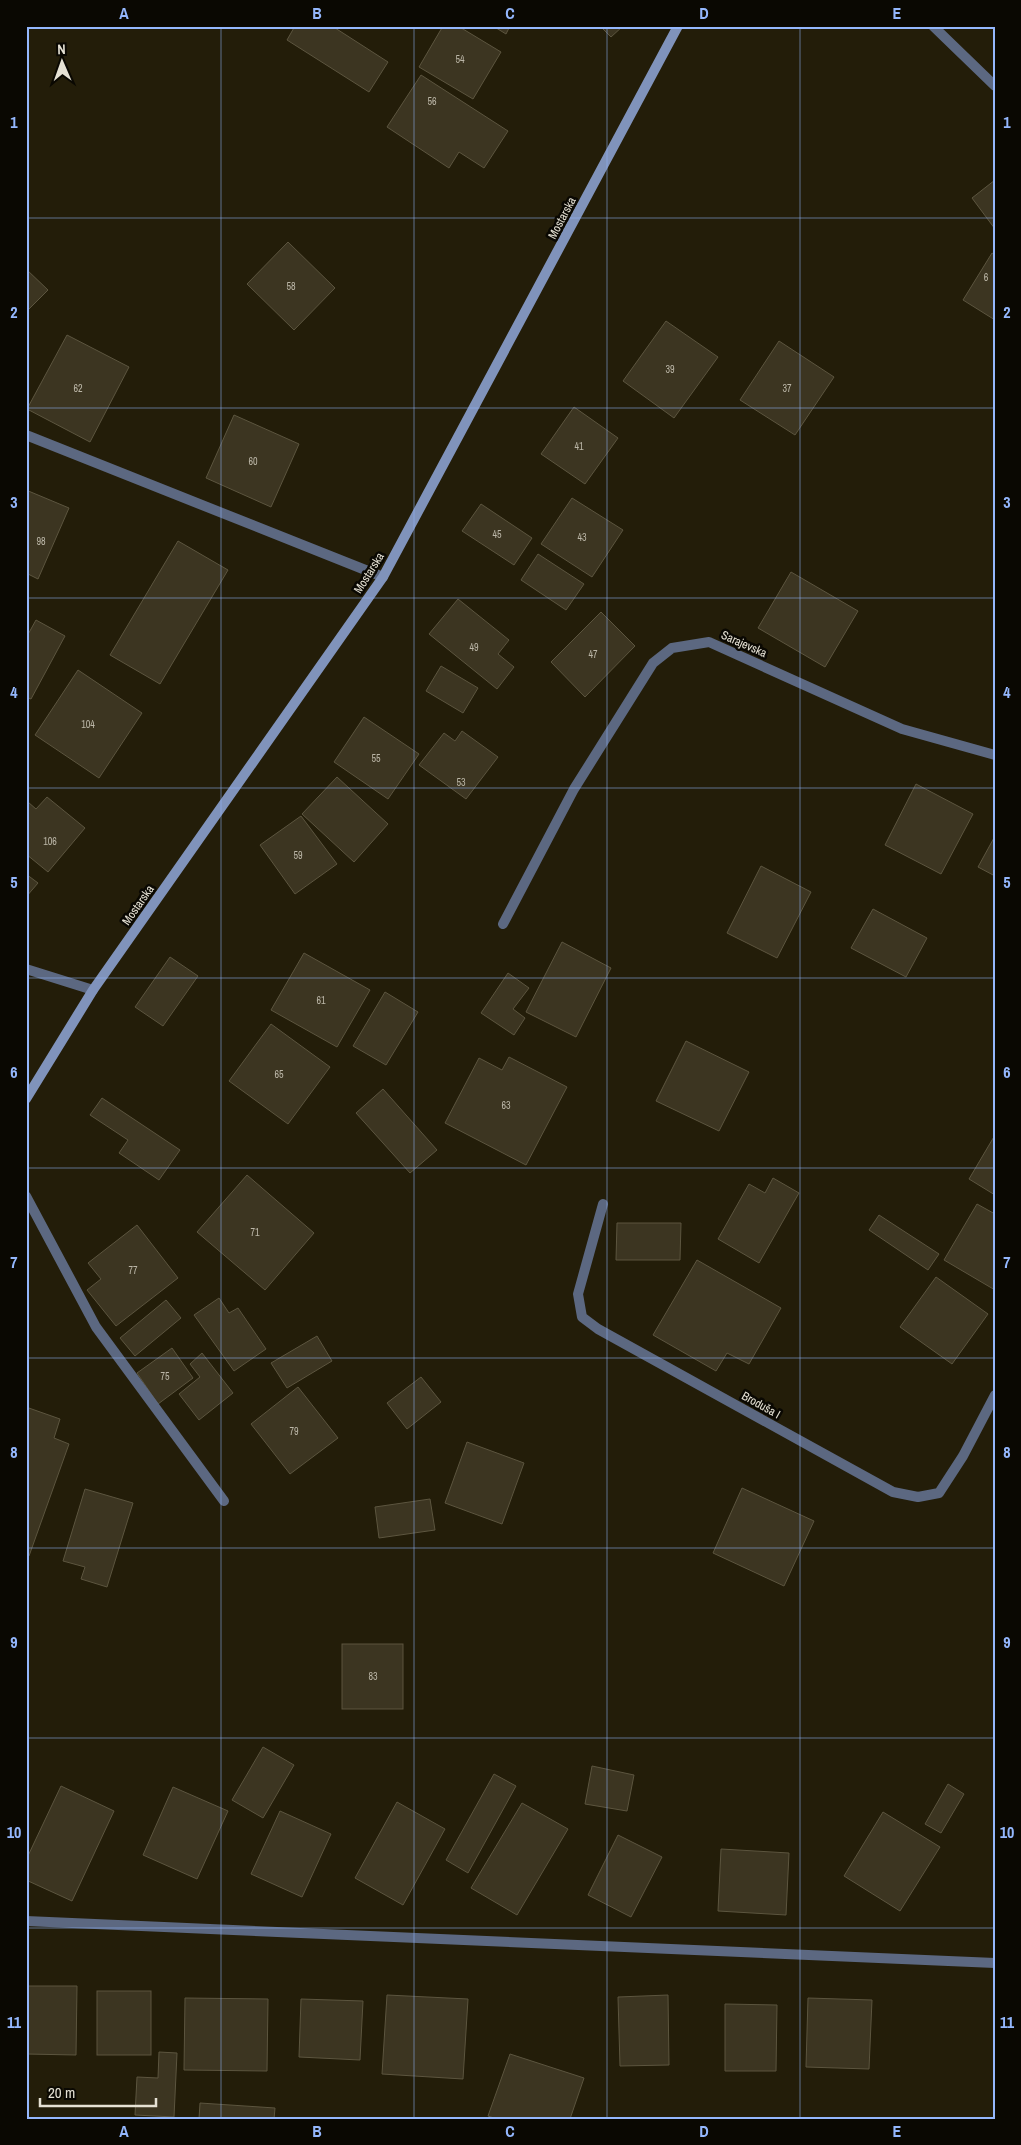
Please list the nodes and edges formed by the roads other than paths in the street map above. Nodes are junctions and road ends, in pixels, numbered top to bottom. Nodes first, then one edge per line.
1 (678, 26) edge
2 (933, 26) edge
3 (995, 86) edge
4 (26, 435) edge
5 (383, 577) junction
6 (995, 755) edge
7 (502, 924) dead end
8 (26, 969) edge
9 (93, 990) junction
10 (26, 1099) edge
11 (26, 1196) edge
12 (603, 1204) dead end
13 (995, 1395) edge
14 (224, 1501) dead end
15 (26, 1921) edge
16 (995, 1963) edge

1 - 5 main road, Mostarska
2 - 3 street
4 - 5 street
5 - 9 main road, Mostarska
6 - 7 street, Sarajevska
8 - 9 street
9 - 10 main road, Mostarska
11 - 14 street
12 - 13 street, Broduša I
15 - 16 street

